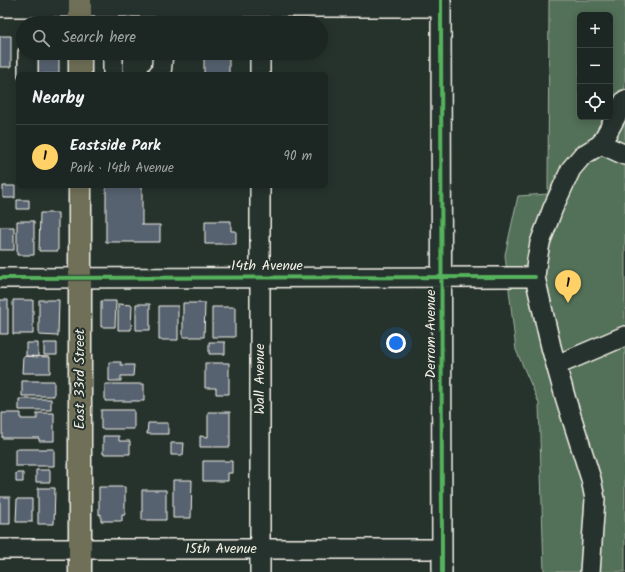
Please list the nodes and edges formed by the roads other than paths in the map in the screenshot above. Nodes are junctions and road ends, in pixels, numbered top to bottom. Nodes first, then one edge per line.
1 (342, 3) edge
2 (441, 3) edge
3 (0, 8) edge
4 (80, 10) edge
5 (260, 10) edge
6 (27, 15) edge
7 (111, 15) edge
8 (164, 15) edge
9 (28, 60) edge
10 (80, 60) edge
11 (113, 60) edge
12 (162, 60) edge
13 (260, 60) edge
14 (28, 72) edge
15 (80, 72) edge
16 (113, 72) edge
17 (161, 72) edge
18 (260, 72) edge
19 (625, 100) edge
20 (601, 144) junction
21 (625, 155) edge
22 (80, 188) edge
23 (260, 188) edge
24 (80, 277) junction
25 (260, 277) junction
26 (441, 277) junction
27 (535, 277) junction
28 (0, 278) edge
29 (625, 336) edge
30 (557, 365) junction
31 (80, 548) junction
32 (260, 548) junction
33 (0, 549) edge
34 (442, 549) junction
35 (80, 572) edge
36 (260, 572) edge
37 (442, 572) edge
38 (590, 572) edge

1 - 2 street
1 - 5 street
2 - 26 street, Derrom Avenue
3 - 6 street
4 - 6 street
4 - 7 street
5 - 8 street
7 - 8 street
9 - 14 street
10 - 15 main road
11 - 16 street
12 - 17 street
13 - 18 street
19 - 20 street
20 - 21 street
20 - 27 street
22 - 24 main road, East 33rd Street
23 - 25 street, Wall Avenue
24 - 25 street, 14th Avenue
24 - 28 street, 14th Avenue
24 - 31 main road, East 33rd Street
25 - 26 street, 14th Avenue
25 - 32 street, Wall Avenue
26 - 27 street, 14th Avenue
26 - 34 street, Derrom Avenue
27 - 30 street
29 - 30 street
30 - 38 street
31 - 32 street, 15th Avenue
31 - 33 street, 15th Avenue
31 - 35 main road, East 33rd Street
32 - 34 street, 15th Avenue
32 - 36 street, Wall Avenue
34 - 37 street, Derrom Avenue

